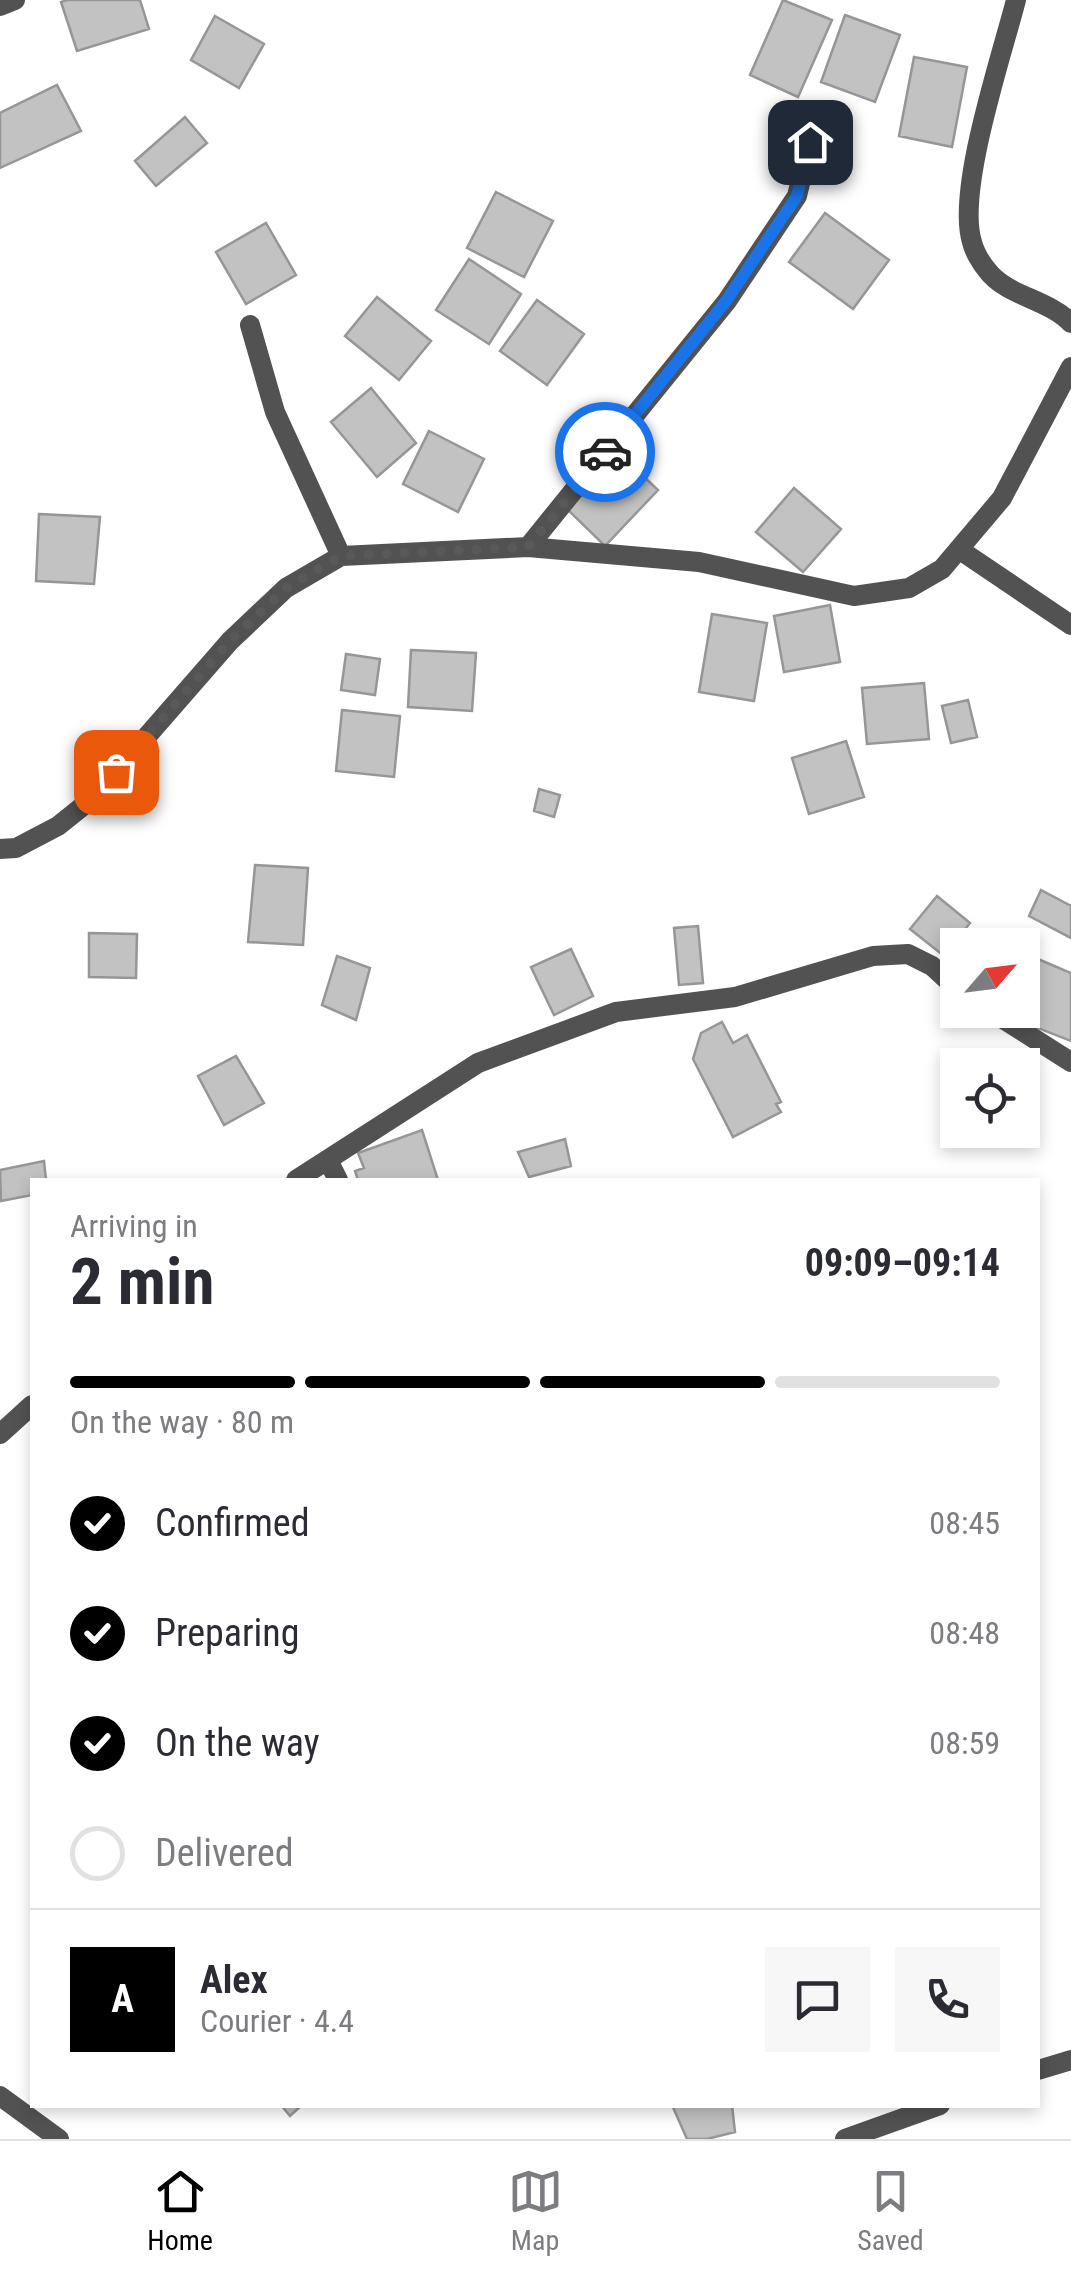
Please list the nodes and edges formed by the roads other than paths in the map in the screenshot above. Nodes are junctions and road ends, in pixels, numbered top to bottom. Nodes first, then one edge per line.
1 (15, 0) edge
2 (1016, 0) edge
3 (0, 6) edge
4 (810, 142) dead end
5 (1071, 322) edge
6 (250, 324) dead end
7 (1071, 367) edge
8 (528, 547) junction
9 (960, 550) junction
10 (341, 556) junction
11 (1071, 625) edge
12 (0, 849) edge
13 (940, 973) edge
14 (1018, 1028) edge
15 (1068, 1059) edge
16 (328, 1160) junction
17 (299, 1178) edge
18 (337, 1178) edge
19 (30, 1407) edge
20 (0, 1434) edge
21 (1071, 2060) edge
22 (1040, 2069) edge
23 (0, 2096) edge
24 (932, 2108) edge
25 (58, 2139) edge
26 (845, 2139) edge

1 - 3 street
2 - 5 street
4 - 8 street
6 - 10 street
7 - 9 street
8 - 9 street
8 - 10 street
9 - 11 street
10 - 12 street
13 - 16 street
14 - 15 street
16 - 17 street
16 - 18 street
19 - 20 street
21 - 22 street
23 - 25 street
24 - 26 street

